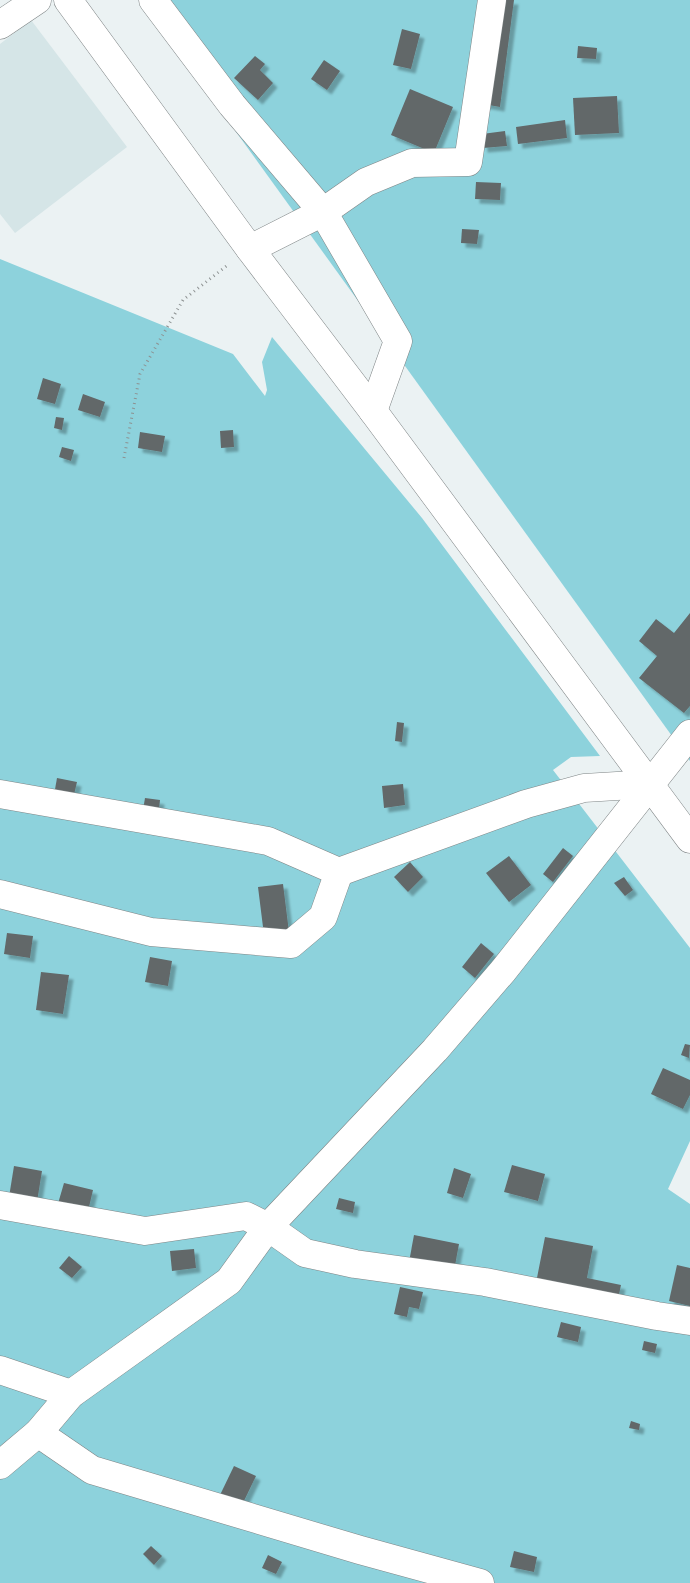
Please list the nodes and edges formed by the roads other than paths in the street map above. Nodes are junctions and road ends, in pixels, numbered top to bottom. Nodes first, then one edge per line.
1 (37, 0) edge
2 (68, 0) edge
3 (153, 0) edge
4 (492, 0) edge
5 (0, 25) edge
6 (323, 212) junction
7 (250, 249) junction
8 (373, 411) junction
9 (690, 734) edge
10 (650, 784) junction
11 (0, 794) edge
12 (690, 839) edge
13 (339, 872) junction
14 (0, 894) edge
15 (0, 1205) edge
16 (268, 1227) junction
17 (690, 1321) edge
18 (0, 1370) edge
19 (72, 1394) junction
20 (38, 1433) junction
21 (0, 1465) edge
22 (480, 1583) edge

1 - 5 street
2 - 7 street
3 - 6 street
4 - 6 street
6 - 7 street
6 - 8 street
7 - 8 street
8 - 10 street
9 - 10 street
10 - 12 street
10 - 13 street
10 - 16 street
11 - 13 street
13 - 14 street
15 - 16 street
16 - 17 street
16 - 19 street
18 - 19 street
19 - 20 street
20 - 21 street
20 - 22 street

